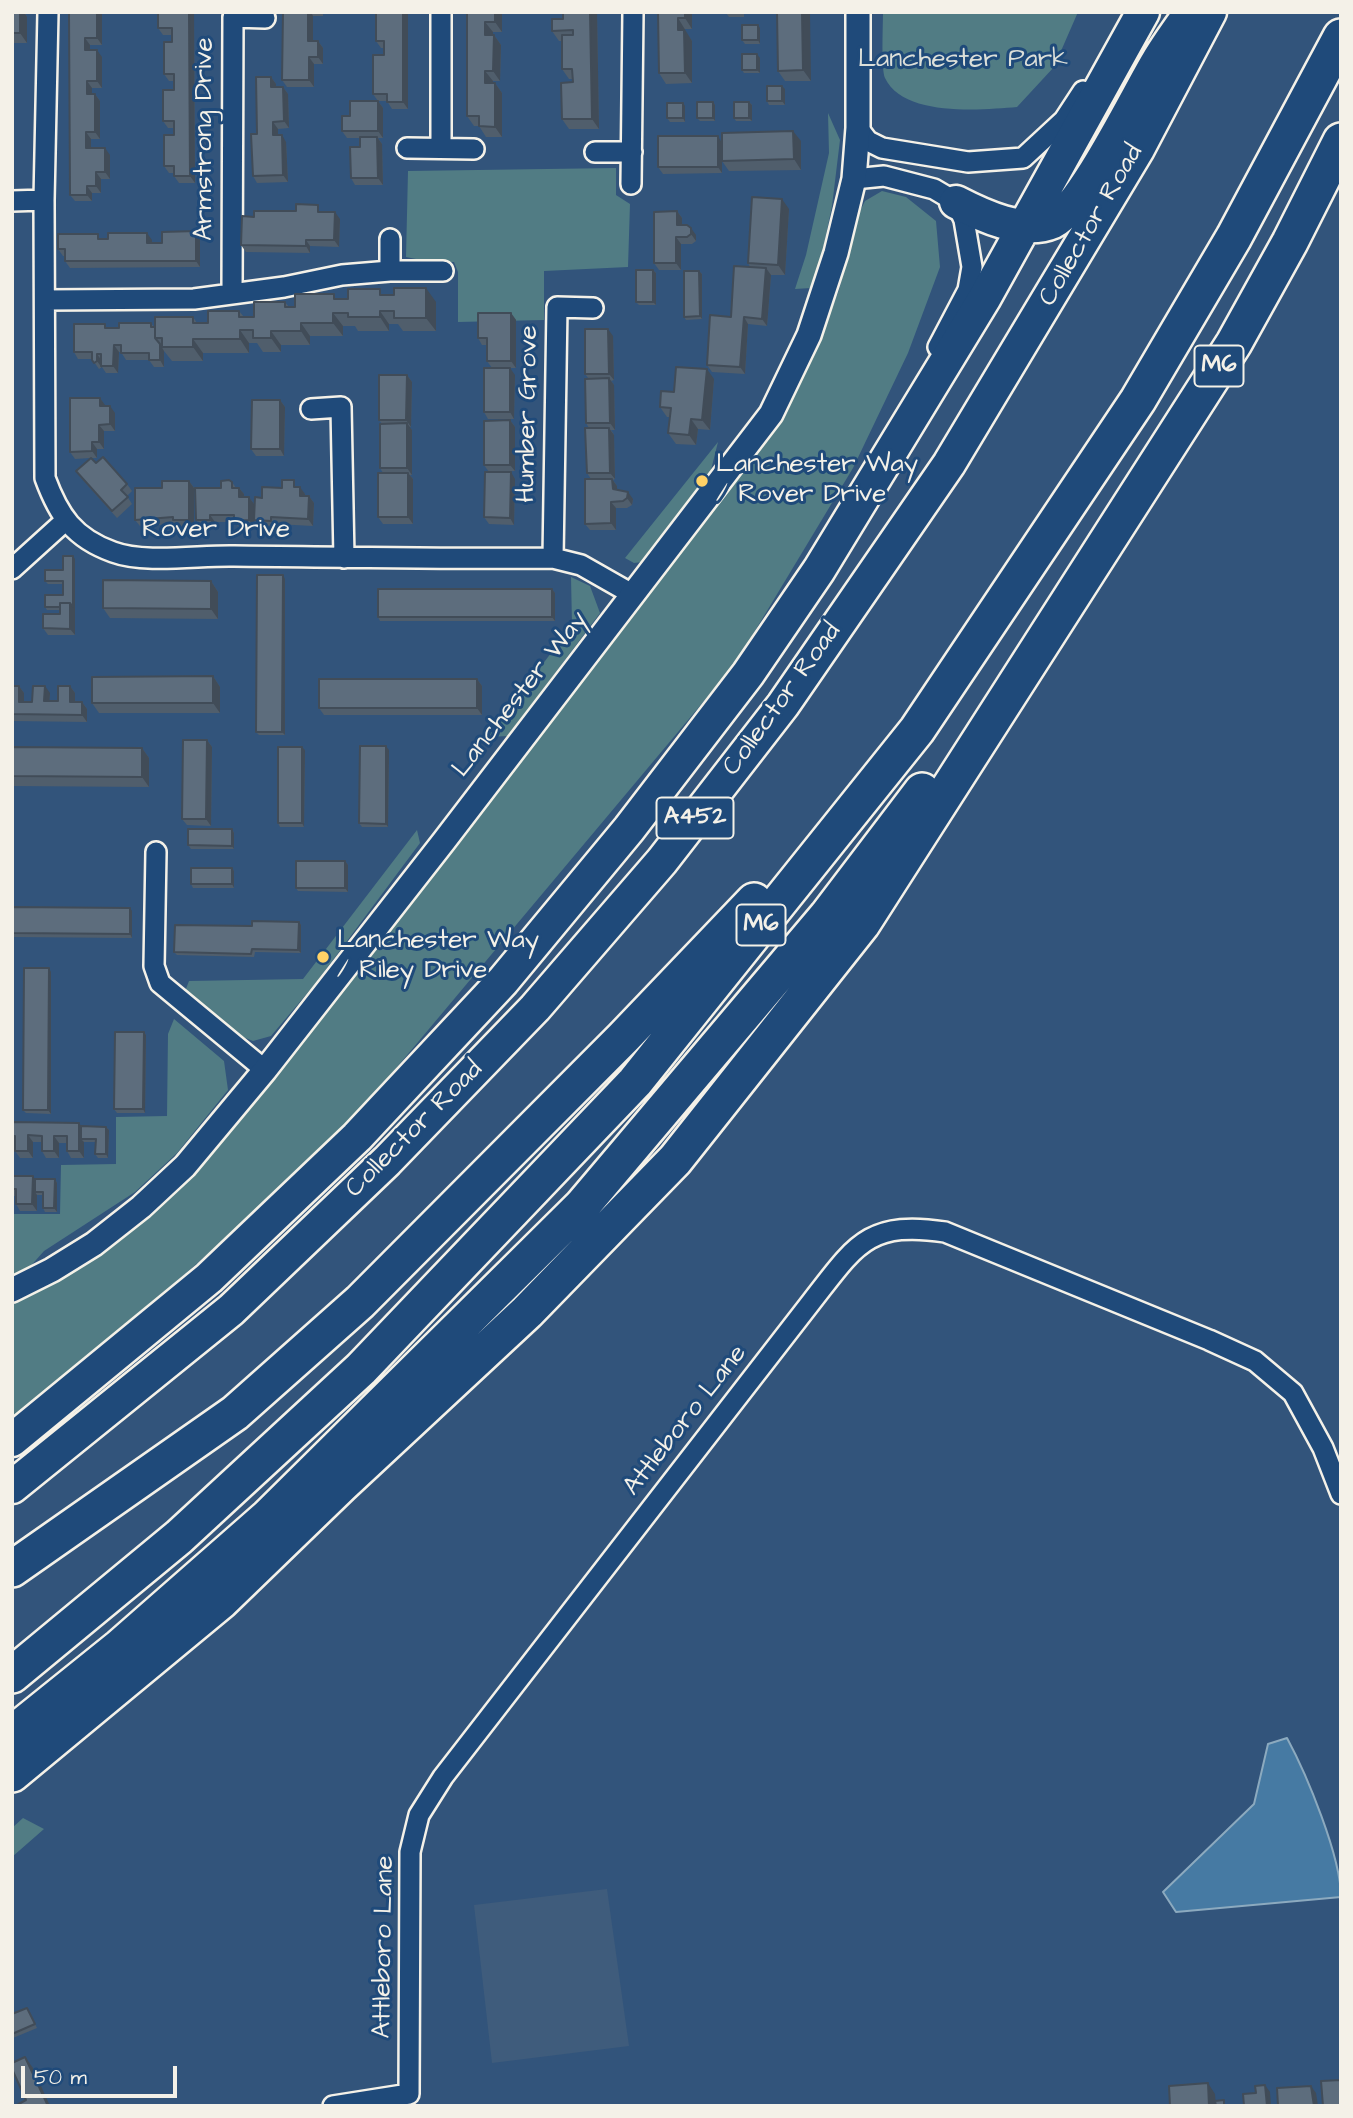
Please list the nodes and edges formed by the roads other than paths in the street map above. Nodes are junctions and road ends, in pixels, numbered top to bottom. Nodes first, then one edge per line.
1 (48, 12) edge
2 (441, 12) edge
3 (634, 12) edge
4 (858, 12) edge
5 (1125, 12) edge
6 (1143, 12) edge
7 (1191, 12) edge
8 (1210, 12) edge
9 (265, 18) dead end
10 (1341, 37) edge
11 (858, 128) junction
12 (1341, 141) edge
13 (441, 147) junction
14 (407, 148) dead end
15 (474, 149) dead end
16 (595, 152) dead end
17 (632, 152) junction
18 (854, 179) junction
19 (631, 184) dead end
20 (44, 200) junction
21 (12, 201) edge
22 (956, 202) junction
23 (1026, 226) junction
24 (390, 239) dead end
25 (390, 271) junction
26 (443, 271) dead end
27 (232, 293) junction
28 (45, 300) junction
29 (593, 308) dead end
30 (311, 409) dead end
31 (65, 521) junction
32 (344, 558) junction
33 (553, 558) junction
34 (12, 569) edge
35 (818, 570) junction
36 (1080, 581) junction
37 (632, 594) junction
38 (917, 730) junction
39 (156, 852) dead end
40 (265, 1070) junction
41 (12, 1290) edge
42 (12, 1440) edge
43 (12, 1487) edge
44 (1341, 1494) edge
45 (12, 1569) edge
46 (12, 1675) edge
47 (12, 1734) edge
48 (12, 1774) edge
49 (333, 2106) edge

1 - 20 street, Rover Drive
2 - 13 street
3 - 17 street
4 - 11 street, Lanchester Way
5 - 11 street
6 - 23 highway, Collector Road / A452
7 - 23 highway
8 - 43 highway, Collector Road / A452
9 - 27 street, Armstrong Drive
10 - 38 highway, M6
11 - 18 street, Lanchester Way
12 - 36 highway, M6
13 - 14 street
13 - 15 street
16 - 17 street
17 - 19 street
18 - 22 street
18 - 37 street, Lanchester Way
20 - 21 street
20 - 28 street, Rover Drive
22 - 23 highway
22 - 35 street
23 - 35 highway, Collector Road / A452
24 - 25 street
25 - 26 street
25 - 27 street
27 - 28 street
28 - 31 street, Rover Drive
29 - 33 street, Humber Grove
30 - 32 street
31 - 32 street, Rover Drive
31 - 34 street
32 - 33 street, Rover Drive
33 - 37 street, Rover Drive
35 - 42 highway, Collector Road / A452
36 - 47 highway, M6
36 - 48 highway
37 - 40 street, Lanchester Way
38 - 45 highway
38 - 46 highway, M6
39 - 40 street
40 - 41 street, Lanchester Way
44 - 49 street, Attleboro Lane

